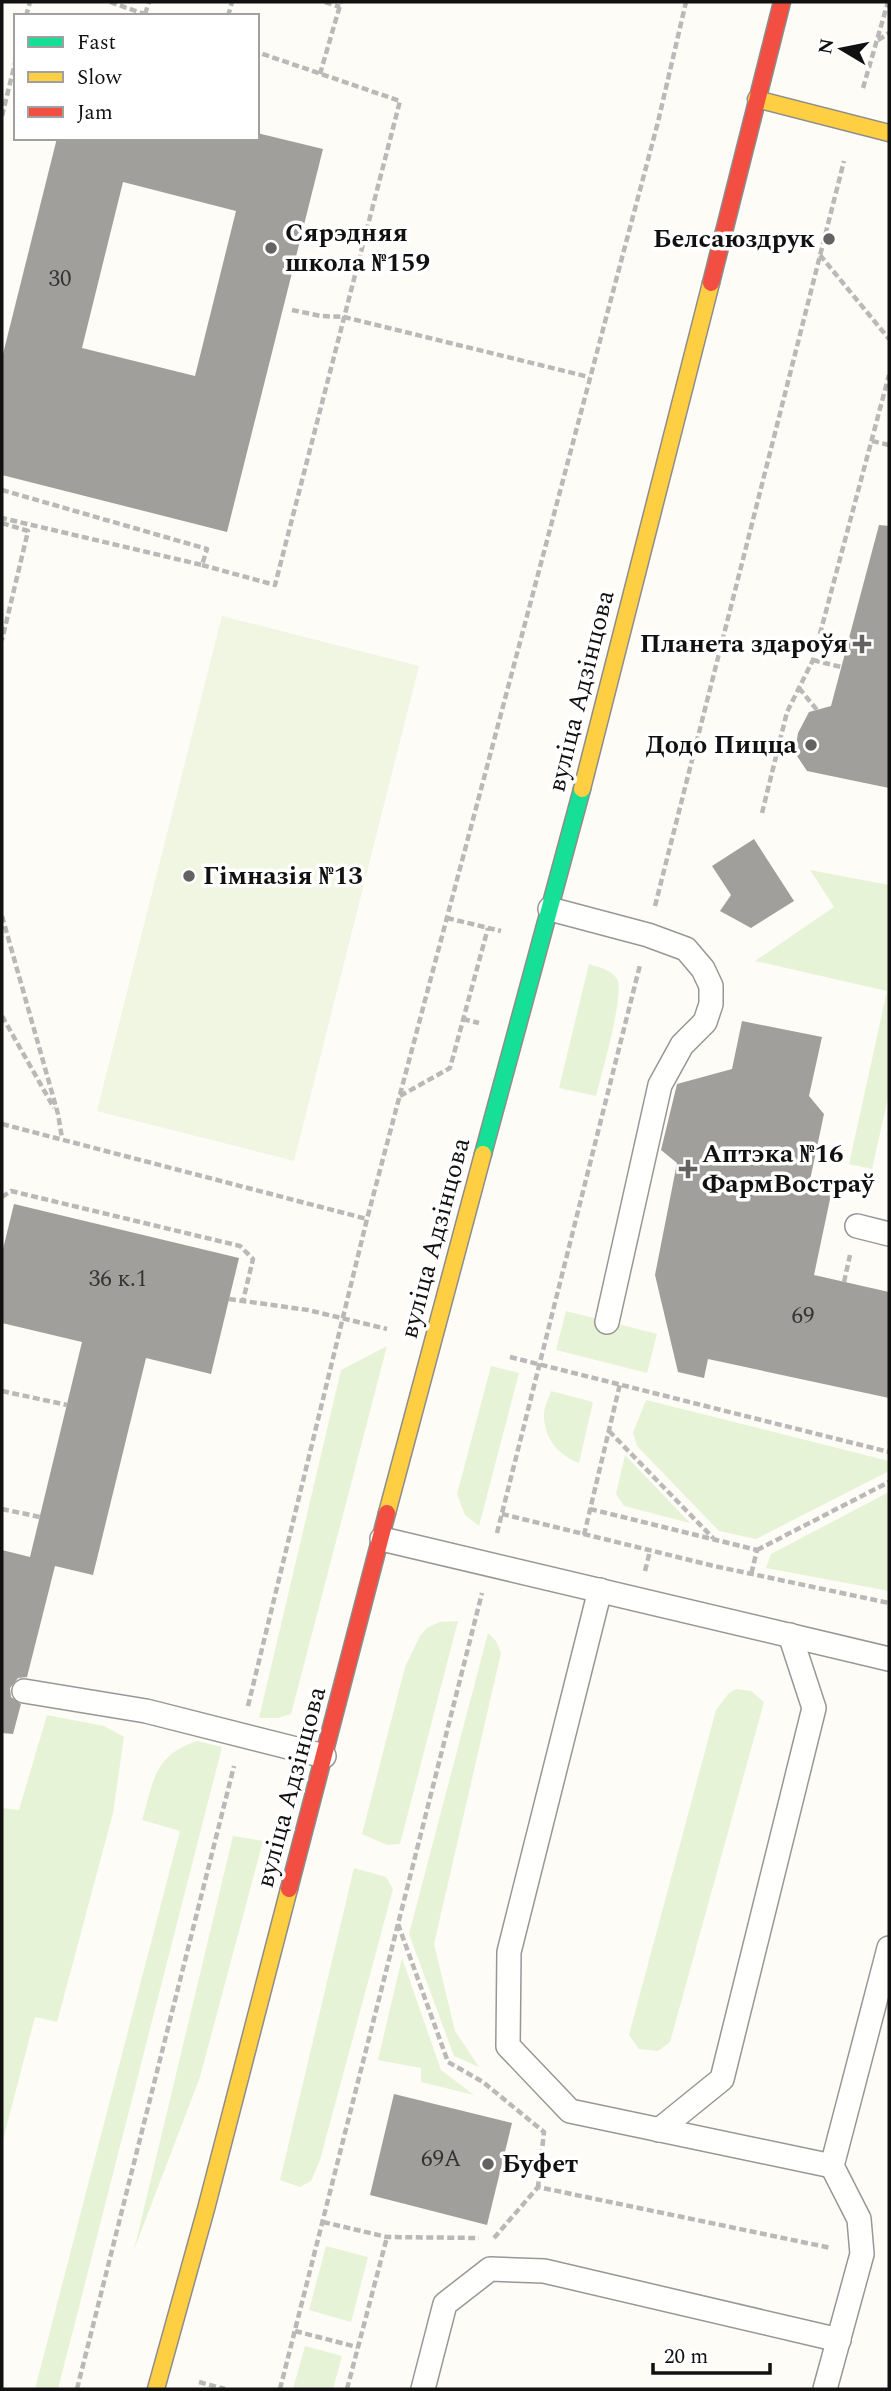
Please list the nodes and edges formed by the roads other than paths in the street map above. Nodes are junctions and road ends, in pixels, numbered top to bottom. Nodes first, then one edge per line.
1 (782, 2) edge
2 (756, 99) junction
3 (889, 133) edge
4 (550, 909) junction
5 (857, 1226) dead end
6 (889, 1234) edge
7 (607, 1322) dead end
8 (382, 1539) junction
9 (600, 1590) junction
10 (790, 1635) junction
11 (889, 1659) edge
12 (24, 1691) dead end
13 (324, 1756) junction
14 (889, 1948) edge
15 (659, 2130) junction
16 (832, 2166) junction
17 (839, 2340) junction
18 (156, 2389) edge
19 (423, 2389) edge
20 (825, 2389) edge

1 - 2 main road, вуліца Адзінцова
2 - 3 main road
2 - 4 main road, вуліца Адзінцова
4 - 7 lane
4 - 8 main road, вуліца Адзінцова
5 - 6 lane
8 - 9 lane
8 - 13 main road, вуліца Адзінцова
9 - 10 lane
9 - 15 lane
10 - 11 lane
10 - 15 lane
12 - 13 lane
13 - 18 main road, вуліца Адзінцова
14 - 16 lane
15 - 16 lane
16 - 17 lane
17 - 19 lane
17 - 20 lane

